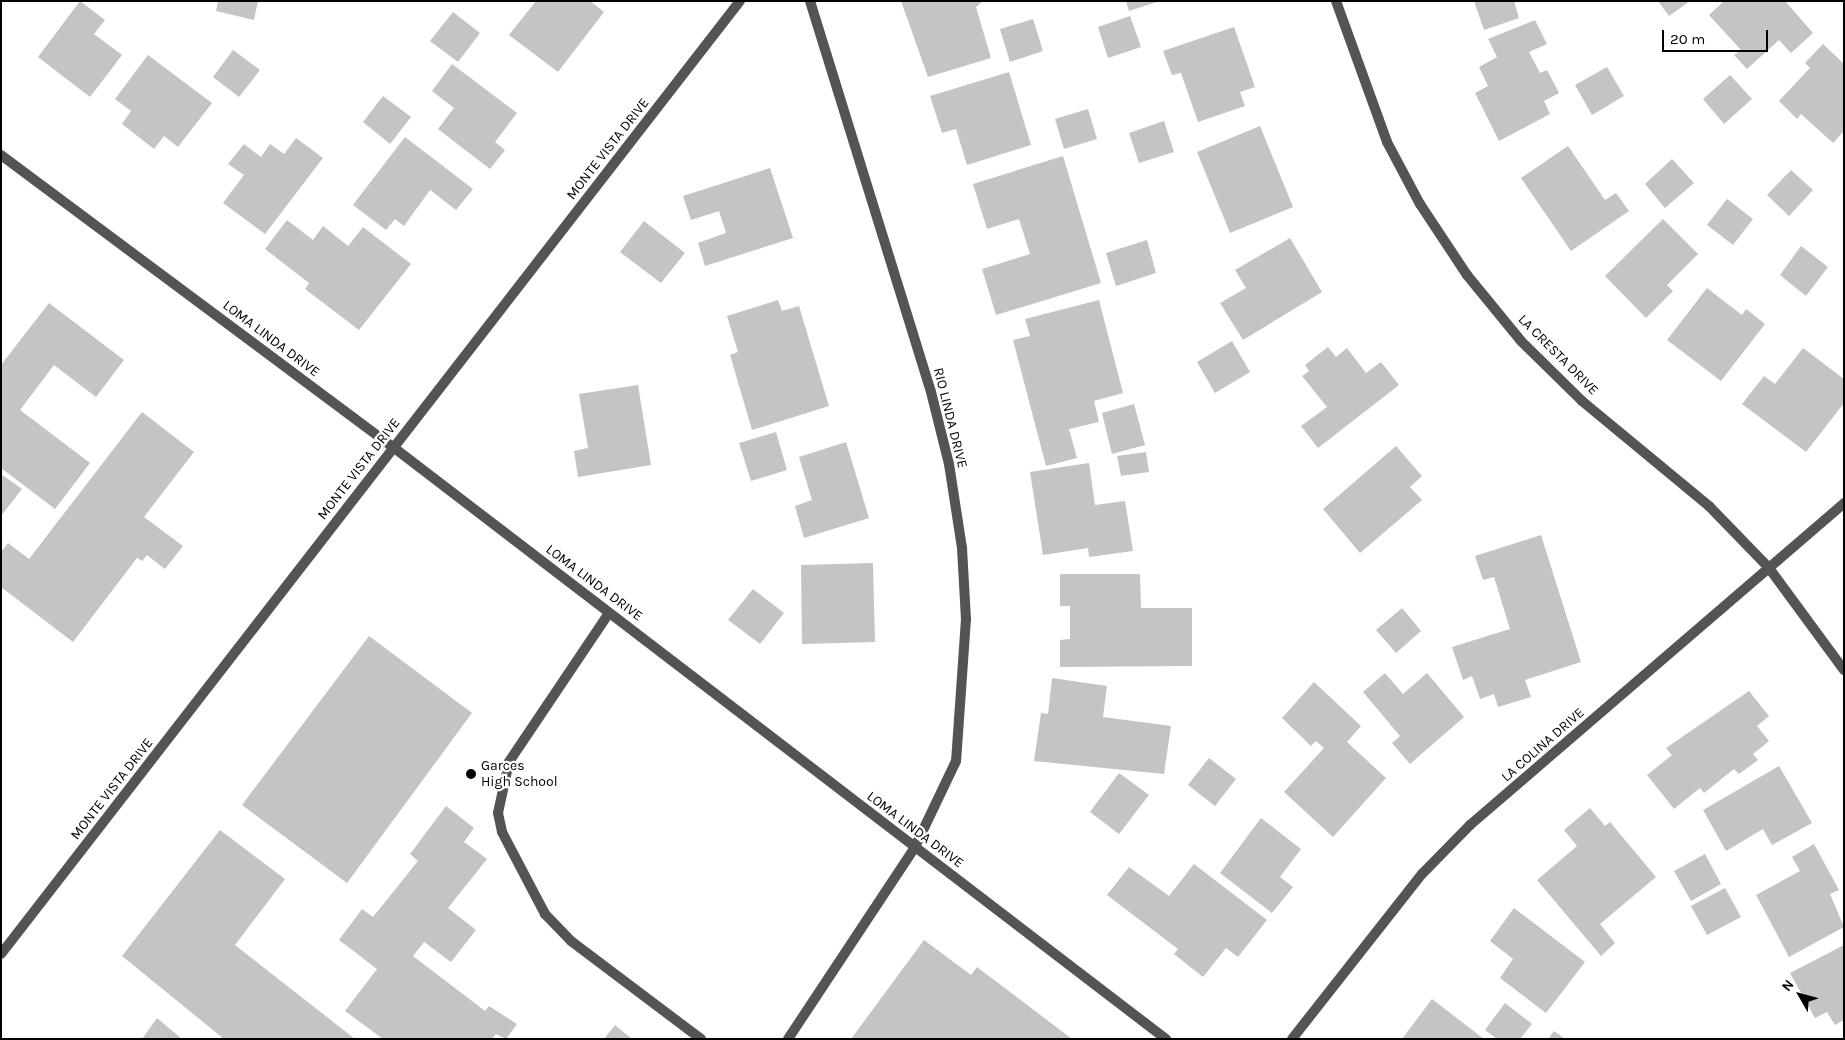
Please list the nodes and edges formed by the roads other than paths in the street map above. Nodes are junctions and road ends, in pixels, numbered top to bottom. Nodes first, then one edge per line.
1 (740, 1) edge
2 (810, 1) edge
3 (1336, 1) edge
4 (1, 155) edge
5 (393, 447) junction
6 (1844, 503) edge
7 (1769, 568) junction
8 (609, 613) junction
9 (1844, 670) edge
10 (915, 847) junction
11 (1, 954) edge
12 (789, 1037) edge
13 (701, 1039) edge
14 (1166, 1039) edge
15 (1292, 1039) edge

1 - 5 street, MONTE VISTA DRIVE
2 - 10 street, RIO LINDA DRIVE
3 - 7 street, LA CRESTA DRIVE
4 - 5 street, LOMA LINDA DRIVE
5 - 8 street, LOMA LINDA DRIVE
5 - 11 street, MONTE VISTA DRIVE
6 - 7 street, LA COLINA DRIVE
7 - 9 street, LA CRESTA DRIVE
7 - 15 street, LA COLINA DRIVE
8 - 10 street, LOMA LINDA DRIVE
8 - 13 street
10 - 12 street, RIO LINDA DRIVE
10 - 14 street, LOMA LINDA DRIVE

